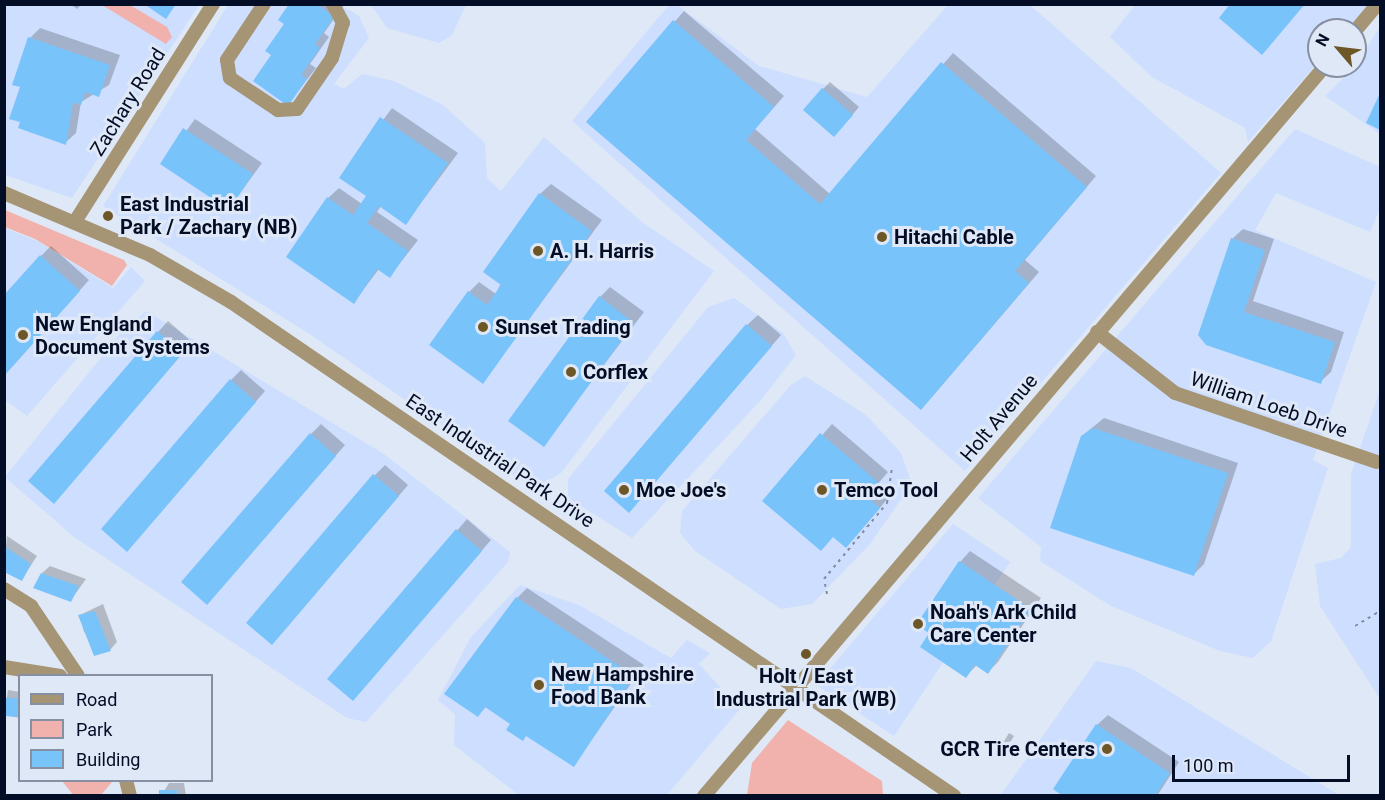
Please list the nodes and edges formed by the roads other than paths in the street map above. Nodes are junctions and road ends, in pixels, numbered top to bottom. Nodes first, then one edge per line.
1 (213, 4) edge
2 (264, 4) edge
3 (333, 4) edge
4 (1378, 4) edge
5 (1366, 18) edge
6 (1315, 78) edge
7 (4, 193) edge
8 (76, 220) junction
9 (1097, 332) junction
10 (1376, 462) dead end
11 (4, 589) edge
12 (4, 667) edge
13 (53, 674) edge
14 (77, 674) edge
15 (795, 688) junction
16 (704, 795) edge
17 (954, 795) edge

1 - 8 street, Zachary Road
2 - 3 street
4 - 5 street
6 - 9 street, Holt Avenue
7 - 8 street, East Industrial Park Drive
8 - 15 street, East Industrial Park Drive
9 - 10 street, William Loeb Drive
9 - 15 street, Holt Avenue
11 - 14 street
12 - 13 street
15 - 16 street, Holt Avenue
15 - 17 street, East Industrial Park Drive

